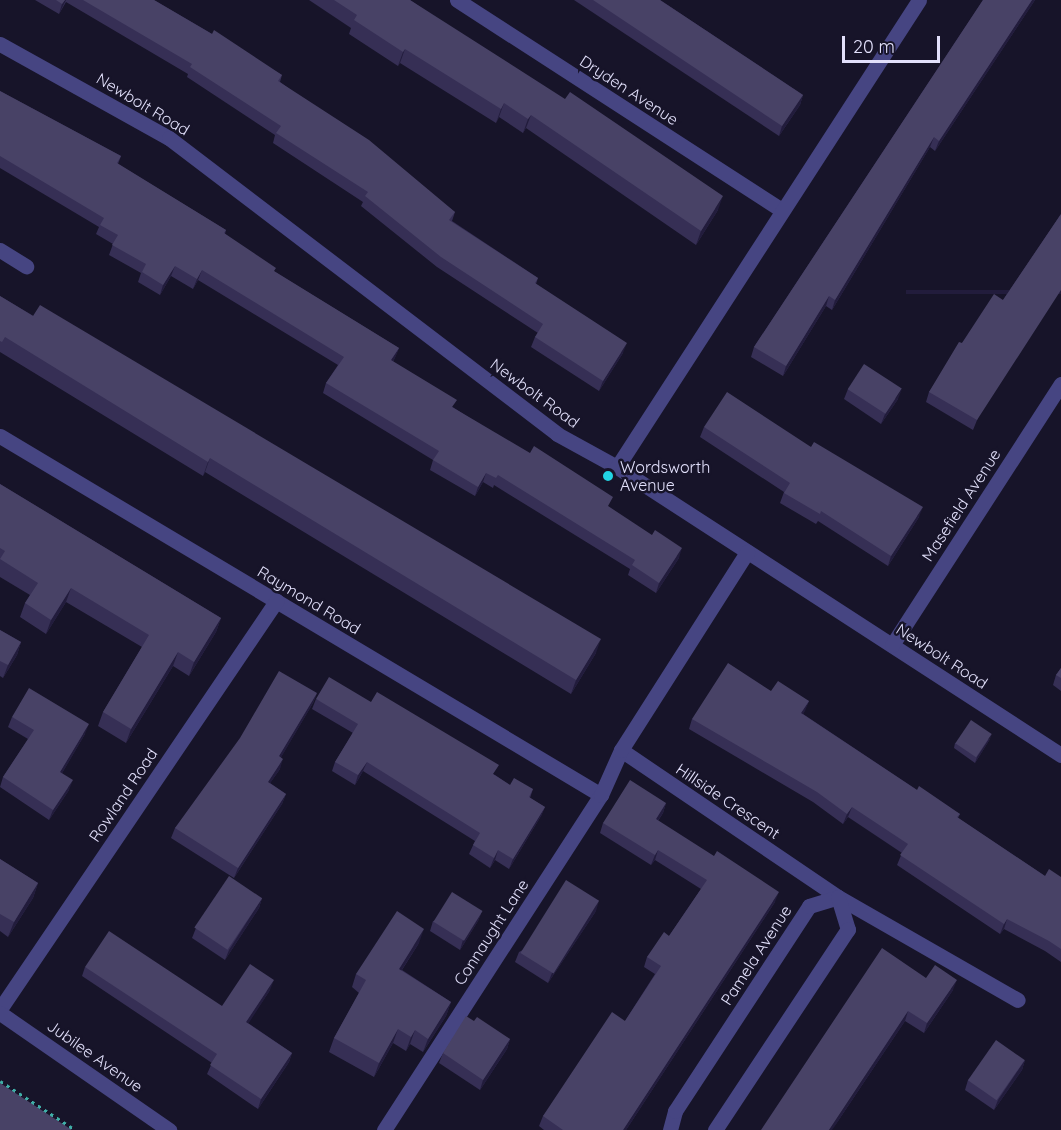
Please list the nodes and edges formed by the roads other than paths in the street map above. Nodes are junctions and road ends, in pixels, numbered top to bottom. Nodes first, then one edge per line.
1 (457, 0) edge
2 (919, 0) edge
3 (0, 44) edge
4 (781, 210) junction
5 (0, 250) edge
6 (26, 266) dead end
7 (1061, 384) edge
8 (0, 436) edge
9 (617, 467) junction
10 (747, 552) junction
11 (276, 601) junction
12 (892, 645) junction
13 (621, 750) junction
14 (1061, 755) edge
15 (601, 795) junction
16 (838, 897) junction
17 (1018, 1000) dead end
18 (0, 1011) edge
19 (169, 1130) edge
20 (384, 1130) edge
21 (670, 1130) edge
22 (715, 1130) edge

1 - 4 street, Dryden Avenue
2 - 4 street
3 - 9 street, Newbolt Road
4 - 9 street
5 - 6 street
7 - 12 street, Masefield Avenue
8 - 11 street, Raymond Road
9 - 10 street, Newbolt Road
10 - 12 street, Newbolt Road
10 - 13 street
11 - 15 street, Raymond Road
11 - 18 street, Rowland Road
12 - 14 street, Newbolt Road
13 - 15 street, Connaught Lane
13 - 16 street, Hillside Crescent
15 - 20 street, Connaught Lane
16 - 17 street, Hillside Crescent
16 - 21 street, Pamela Avenue
16 - 22 street
18 - 19 street, Jubilee Avenue

